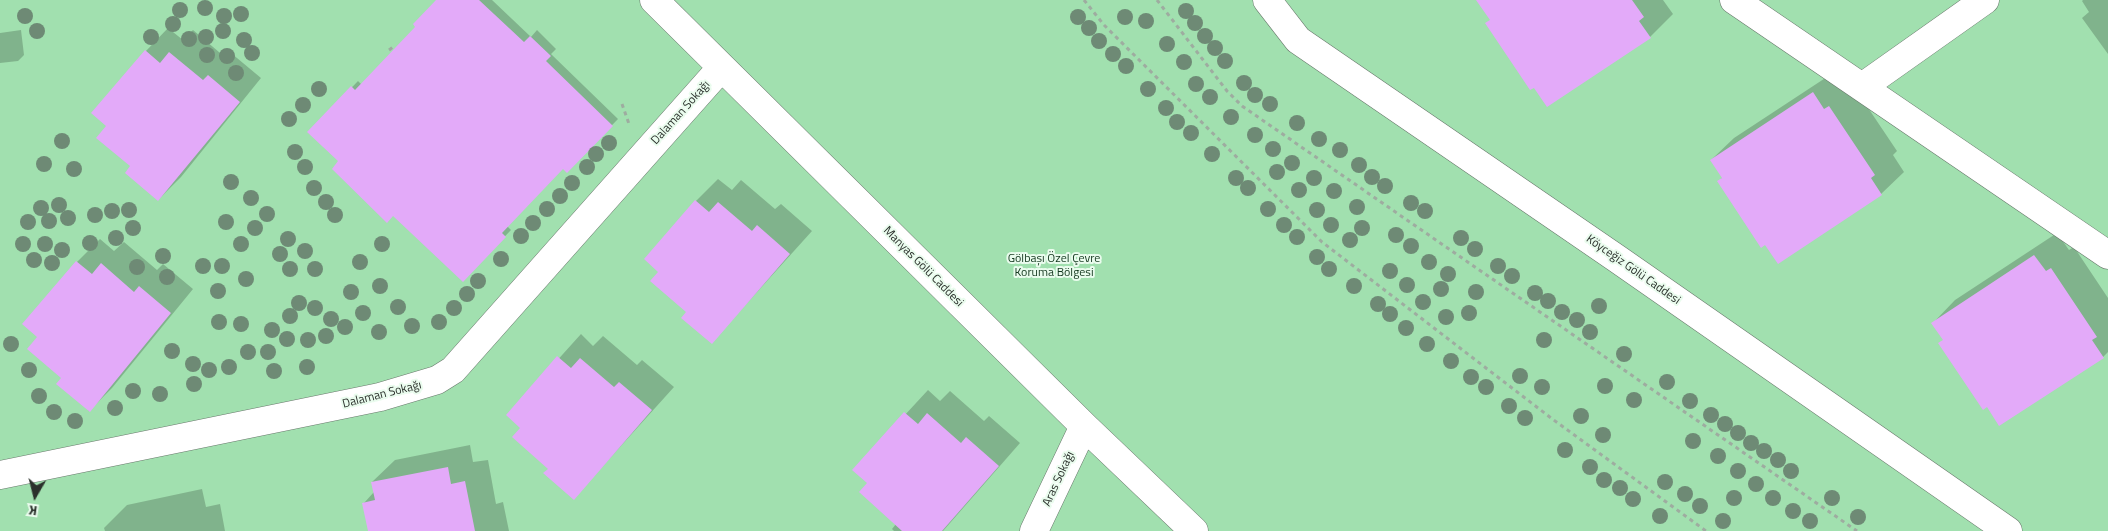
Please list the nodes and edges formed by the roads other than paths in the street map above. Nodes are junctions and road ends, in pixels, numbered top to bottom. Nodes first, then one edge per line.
1 (654, 0) edge
2 (1267, 0) edge
3 (1734, 0) edge
4 (1985, 0) edge
5 (721, 68) junction
6 (1862, 87) junction
7 (2108, 255) edge
8 (1084, 426) junction
9 (0, 475) edge
10 (1034, 531) edge
11 (1194, 531) edge
12 (2008, 531) edge

1 - 5 street, Manyas Gölü Caddesi
2 - 12 street, Köyceğiz Gölü Caddesi
3 - 6 street
4 - 6 street
5 - 8 street, Manyas Gölü Caddesi
5 - 9 street, Dalaman Sokağı
6 - 7 street
8 - 10 street, Aras Sokağı
8 - 11 street, Manyas Gölü Caddesi

